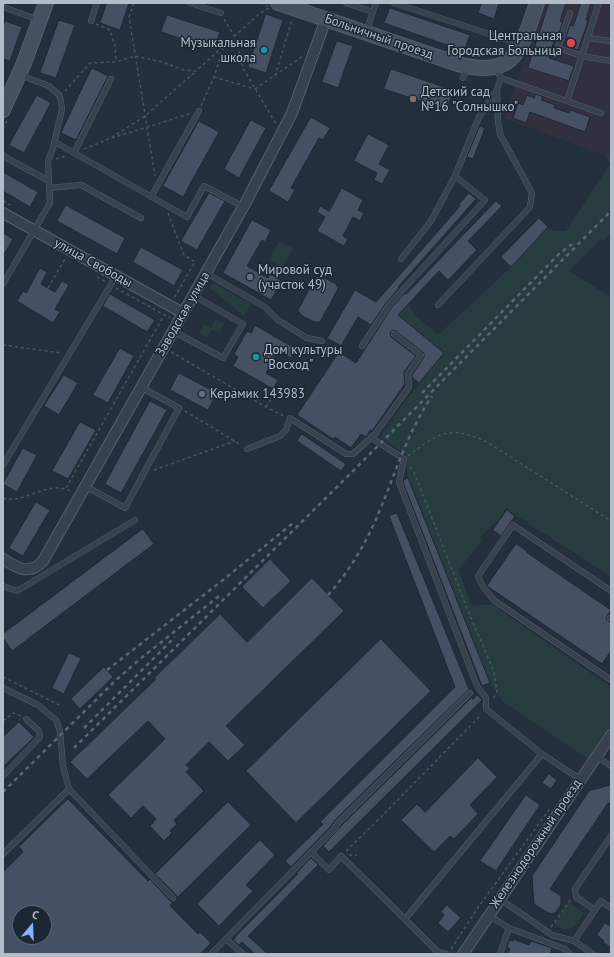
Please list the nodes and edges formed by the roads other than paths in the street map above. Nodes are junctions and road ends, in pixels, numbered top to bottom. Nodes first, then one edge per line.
1 (46, 3) edge
2 (97, 3) edge
3 (190, 3) edge
4 (346, 3) edge
5 (376, 3) edge
6 (394, 3) edge
7 (537, 3) edge
8 (599, 3) edge
9 (274, 5) edge
10 (3, 7) edge
11 (373, 12) junction
12 (221, 13) road end
13 (570, 13) dead end
14 (326, 19) junction
15 (40, 20) junction
16 (92, 22) road end
17 (366, 33) junction
18 (588, 38) junction
19 (611, 42) edge
20 (522, 45) junction
21 (582, 56) junction
22 (611, 61) edge
23 (498, 73) junction
24 (20, 75) junction
25 (111, 79) dead end
26 (498, 89) junction
27 (567, 101) junction
28 (3, 110) edge
29 (198, 111) road end
30 (600, 113) dead end
31 (55, 142) junction
32 (74, 153) junction
33 (3, 156) edge
34 (456, 176) junction
35 (49, 181) junction
36 (49, 188) junction
37 (151, 197) junction
38 (244, 207) junction
39 (3, 213) edge
40 (141, 218) dead end
41 (34, 230) junction
42 (401, 259) dead end
43 (206, 273) junction
44 (116, 276) junction
45 (3, 284) edge
46 (193, 295) junction
47 (438, 305) dead end
48 (183, 313) junction
49 (173, 331) junction
50 (394, 334) dead end
51 (322, 342) dead end
52 (362, 346) dead end
53 (141, 388) junction
54 (372, 438) junction
55 (247, 449) road end
56 (3, 465) edge
57 (85, 486) junction
58 (135, 520) dead end
59 (3, 559) edge
60 (3, 586) edge
61 (611, 591) edge
62 (611, 680) edge
63 (3, 688) edge
64 (470, 693) dead end
65 (26, 719) road end
66 (611, 735) edge
67 (542, 754) junction
68 (596, 756) junction
69 (611, 766) edge
70 (3, 776) edge
71 (580, 779) junction
72 (69, 789) junction
73 (611, 836) edge
74 (312, 852) junction
75 (3, 854) edge
76 (173, 898) dead end
77 (499, 899) junction
78 (611, 908) edge
79 (595, 910) junction
80 (488, 915) junction
81 (405, 919) junction
82 (509, 928) junction
83 (226, 939) junction
84 (574, 941) junction
85 (437, 953) edge
86 (211, 954) edge
87 (243, 954) edge
88 (447, 954) edge
89 (463, 954) edge
90 (500, 954) edge
91 (570, 954) edge
92 (593, 954) edge

1 - 15 street
2 - 16 lane
3 - 12 lane
4 - 11 lane
5 - 11 lane
6 - 20 lane
7 - 20 street, Больничный проезд
8 - 18 lane
9 - 14 street, Больничный проезд
10 - 15 lane
11 - 17 lane
13 - 21 lane
14 - 17 street, Больничный проезд
14 - 38 street, Заводская улица
15 - 24 street
17 - 23 street, Больничный проезд
18 - 19 lane
18 - 21 lane
20 - 23 street, Больничный проезд
21 - 22 lane
21 - 27 lane
23 - 26 lane
23 - 27 lane
24 - 28 street
24 - 31 lane
25 - 32 lane
26 - 34 lane
26 - 47 lane
27 - 30 lane
29 - 37 lane
31 - 32 lane
31 - 35 lane
32 - 37 lane
33 - 35 lane
34 - 42 lane
34 - 52 lane
35 - 36 lane
36 - 40 lane
36 - 41 lane
37 - 38 lane
38 - 43 street, Заводская улица
39 - 41 street, улица Свободы
41 - 44 street, улица Свободы
41 - 45 lane
43 - 46 street, Заводская улица
43 - 51 lane
44 - 48 street, улица Свободы
44 - 56 lane
46 - 48 street, Заводская улица
46 - 49 lane
48 - 49 street, Заводская улица
49 - 53 street, Заводская улица
50 - 54 lane
53 - 57 street, Заводская улица
53 - 57 lane
54 - 55 lane
54 - 67 lane
57 - 59 street, Заводская улица
58 - 60 lane
61 - 62 lane
63 - 72 lane
64 - 74 lane
65 - 70 lane
66 - 68 street, Железнодорожный проезд
67 - 71 lane
67 - 81 lane
68 - 69 lane
68 - 71 street, Железнодорожный проезд
71 - 77 street, Железнодорожный проезд
72 - 75 lane
72 - 76 lane
73 - 79 lane
74 - 81 lane
74 - 83 lane
77 - 80 street, Железнодорожный проезд
77 - 84 lane
78 - 79 lane
79 - 84 lane
80 - 82 lane
80 - 89 street, Железнодорожный проезд
81 - 85 lane
82 - 90 lane
82 - 91 lane
83 - 86 lane
83 - 87 lane
84 - 92 lane
85 - 88 lane

